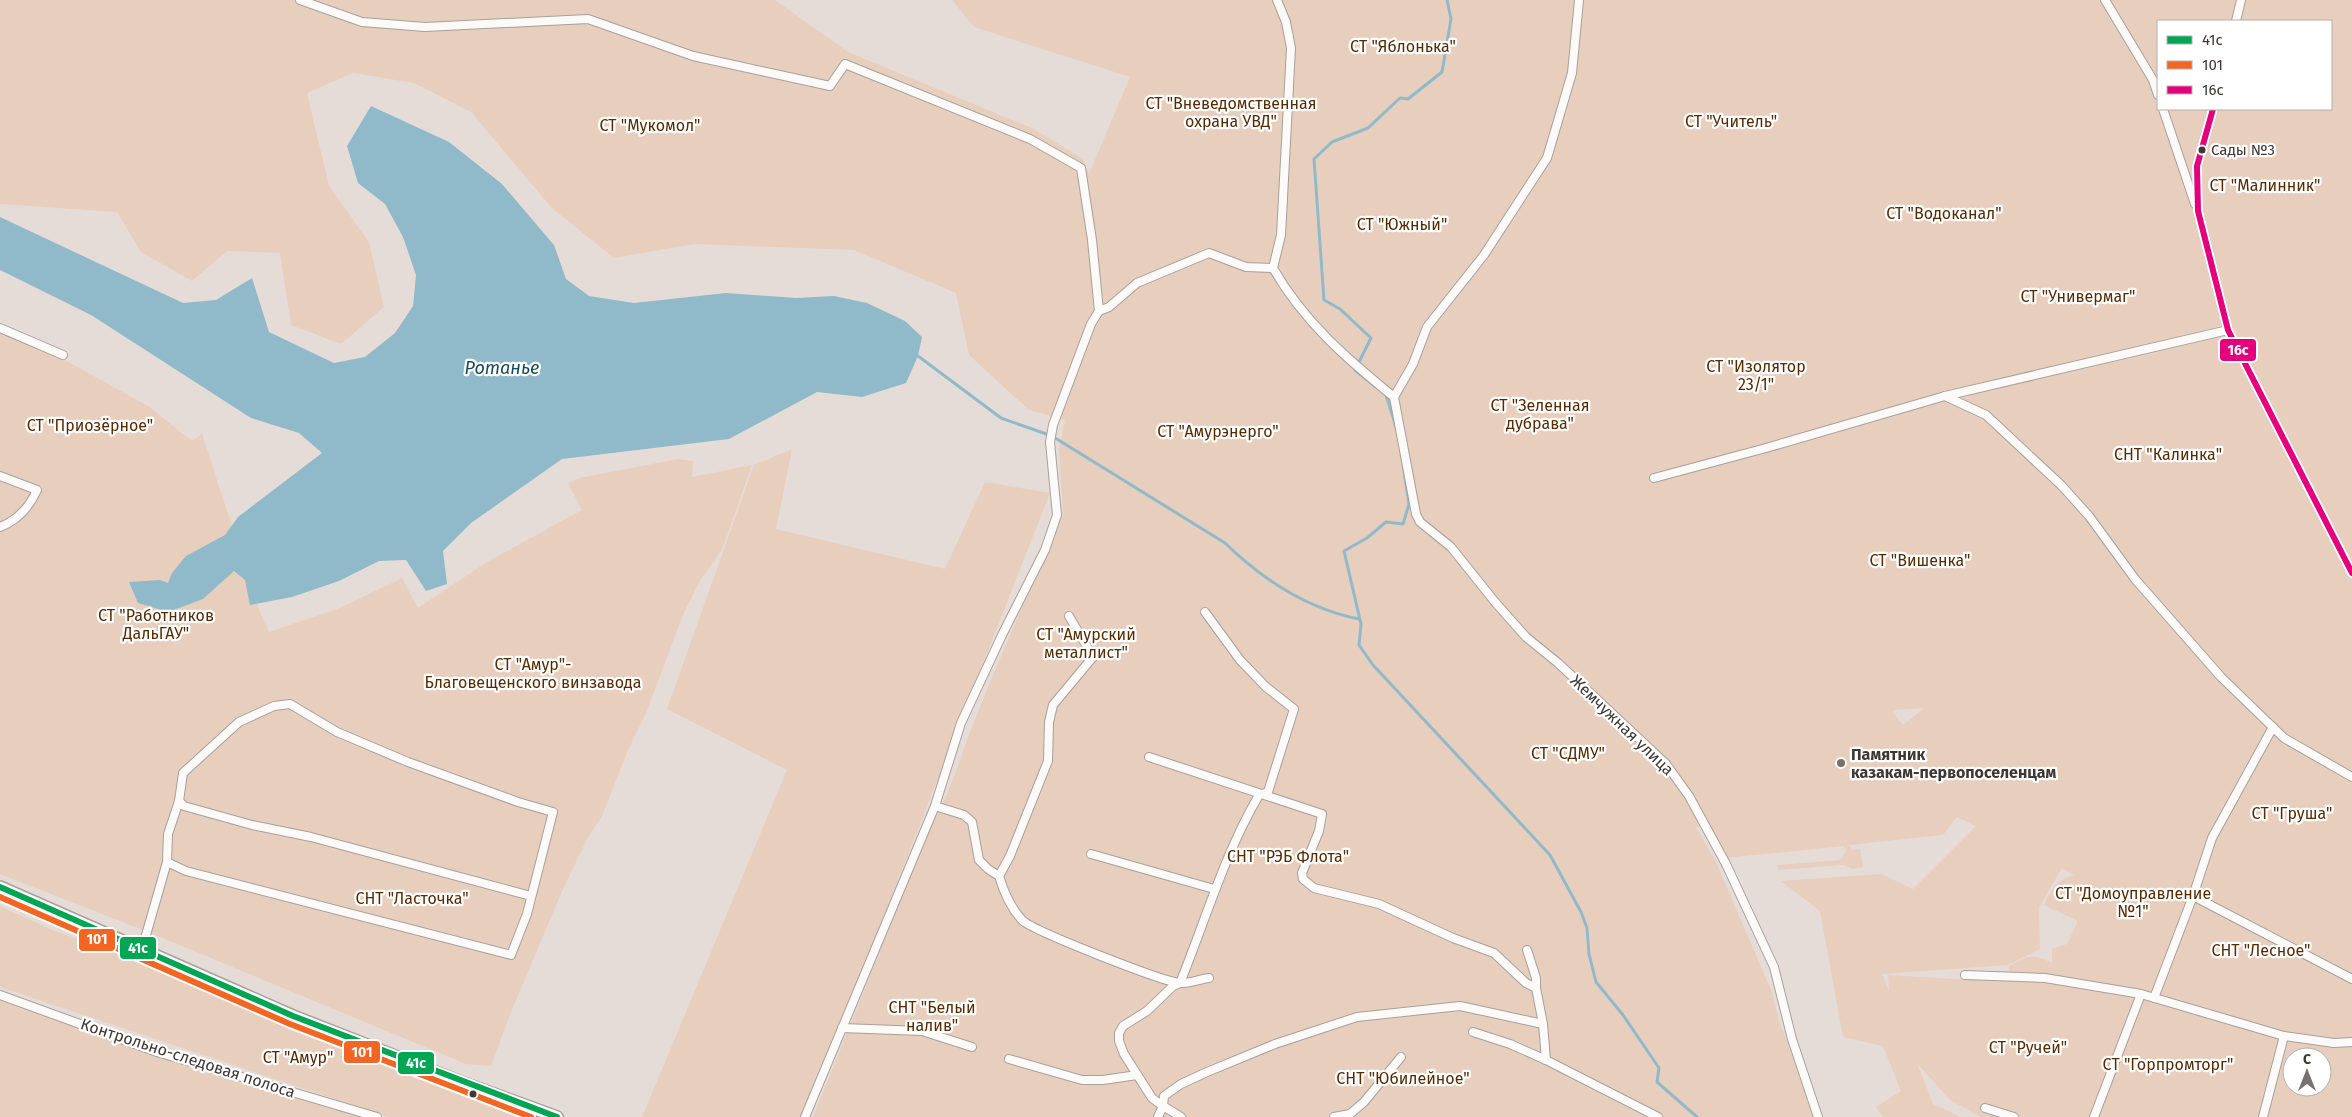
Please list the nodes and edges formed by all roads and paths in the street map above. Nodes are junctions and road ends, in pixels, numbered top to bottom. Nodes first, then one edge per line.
1 (300, 0) edge
2 (1277, 0) edge
3 (1578, 0) edge
4 (2105, 0) edge
5 (2241, 0) edge
6 (2236, 20) edge
7 (2157, 92) edge
8 (2163, 110) edge
9 (2213, 110) edge
10 (2198, 212) junction
11 (1273, 268) junction
12 (1099, 311) junction
13 (0, 328) edge
14 (2228, 330) junction
15 (64, 355) dead end
16 (1945, 396) junction
17 (1394, 397) junction
18 (0, 476) edge
19 (1654, 478) dead end
20 (0, 527) edge
21 (2352, 573) edge
22 (1205, 612) dead end
23 (1069, 616) dead end
24 (2273, 728) junction
25 (1149, 757) dead end
26 (2352, 777) edge
27 (1259, 795) junction
28 (179, 801) junction
29 (935, 806) junction
30 (1092, 854) dead end
31 (166, 862) junction
32 (1000, 876) junction
33 (0, 887) edge
34 (1214, 889) junction
35 (531, 896) junction
36 (2193, 896) junction
37 (142, 949) junction
38 (1528, 950) dead end
39 (1965, 975) dead end
40 (1209, 978) dead end
41 (2352, 979) edge
42 (1180, 983) junction
43 (1536, 988) junction
44 (2141, 994) junction
45 (0, 995) edge
46 (2154, 998) junction
47 (1543, 1024) junction
48 (842, 1028) junction
49 (1473, 1032) dead end
50 (2284, 1036) junction
51 (2352, 1042) edge
52 (972, 1047) dead end
53 (1401, 1057) dead end
54 (1009, 1059) dead end
55 (1546, 1060) junction
56 (1137, 1075) junction
57 (1163, 1106) junction
58 (1985, 1108) dead end
59 (378, 1117) edge
60 (557, 1117) edge
61 (805, 1117) edge
62 (1158, 1117) edge
63 (1181, 1117) edge
64 (1334, 1117) edge
65 (1658, 1117) edge
66 (1818, 1117) edge
67 (2014, 1117) edge
68 (2094, 1117) edge
69 (2263, 1117) edge

1 - 12 street
2 - 11 street
3 - 17 street
4 - 7 street
5 - 6 street
8 - 10 street
9 - 10 street
10 - 14 street
11 - 12 street
11 - 17 street
12 - 29 street
13 - 15 street
14 - 16 street
14 - 21 street
16 - 19 street
16 - 24 street
17 - 66 street, Жемчужная улица
18 - 20 street
22 - 27 street
23 - 32 street
24 - 26 street
24 - 36 street
25 - 27 street
27 - 34 street
27 - 43 street
28 - 31 street
28 - 35 street
28 - 35 street
29 - 32 street
29 - 48 street
30 - 34 street
31 - 35 street
31 - 37 street
32 - 42 street
33 - 37 street
34 - 42 street
36 - 41 street
36 - 46 street
37 - 60 street
38 - 43 street
39 - 44 street
40 - 42 street
42 - 56 street
43 - 47 street
44 - 46 street
44 - 68 street
45 - 59 street, Контрольно-следовая полоса
46 - 50 street
47 - 55 street
47 - 57 street
48 - 52 street
48 - 61 street
49 - 55 street
50 - 51 street
50 - 69 street
53 - 64 street
54 - 56 street
55 - 65 street
56 - 57 street
57 - 62 street
57 - 63 street
58 - 67 street

